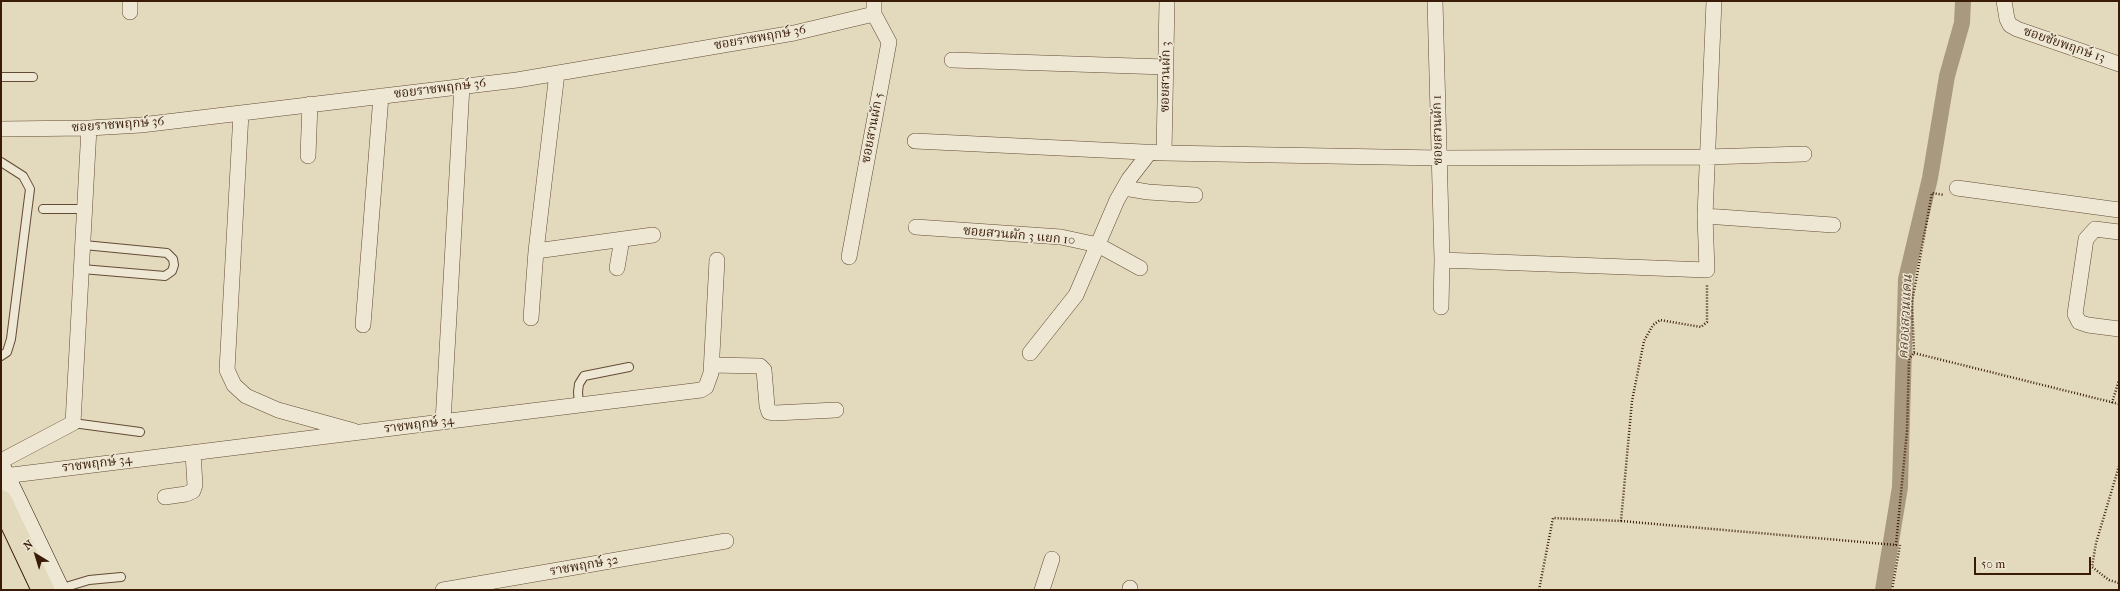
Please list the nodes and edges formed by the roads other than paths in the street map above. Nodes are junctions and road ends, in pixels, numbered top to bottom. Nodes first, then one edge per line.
1 (1167, 1) edge
2 (1435, 1) edge
3 (1714, 1) edge
4 (2004, 1) edge
5 (874, 7) edge
6 (952, 60) dead end
7 (2119, 64) edge
8 (1166, 67) junction
9 (557, 73) junction
10 (1, 77) edge
11 (33, 77) dead end
12 (462, 86) junction
13 (381, 96) junction
14 (310, 104) junction
15 (241, 113) junction
16 (89, 128) junction
17 (1, 129) edge
18 (915, 141) dead end
19 (1157, 153) junction
20 (1804, 154) dead end
21 (308, 156) dead end
22 (1707, 157) junction
23 (1439, 158) junction
24 (1, 162) edge
25 (1124, 188) junction
26 (1951, 192) road end
27 (1194, 195) dead end
28 (43, 209) dead end
29 (85, 209) junction
30 (2119, 210) edge
31 (1705, 216) junction
32 (1833, 225) dead end
33 (916, 227) dead end
34 (2119, 232) edge
35 (653, 234) dead end
36 (622, 239) junction
37 (84, 245) junction
38 (1098, 245) junction
39 (536, 251) junction
40 (849, 257) dead end
41 (718, 260) dead end
42 (1442, 260) junction
43 (618, 268) dead end
44 (1140, 268) dead end
45 (82, 269) junction
46 (1441, 307) dead end
47 (531, 318) dead end
48 (363, 325) dead end
49 (2119, 329) edge
50 (1030, 353) dead end
51 (1, 356) edge
52 (712, 365) junction
53 (629, 367) dead end
54 (579, 405) junction
55 (836, 410) dead end
56 (442, 422) junction
57 (73, 423) junction
58 (140, 432) dead end
59 (361, 433) junction
60 (193, 453) junction
61 (2, 469) edge
62 (164, 497) dead end
63 (1, 501) edge
64 (1, 529) edge
65 (726, 541) dead end
66 (41, 552) junction
67 (1052, 559) dead end
68 (121, 578) dead end
69 (28, 590) edge
70 (44, 590) edge
71 (51, 590) edge
72 (58, 590) edge
73 (443, 590) edge
74 (1042, 590) edge

1 - 8 street, ซอยสวนผัก 3
2 - 23 street, ซอยสวนผัก 1
3 - 22 street
4 - 7 street, ซอยชัยพฤกษ์ 13
5 - 9 street, ซอยราชพฤกษ์ 36
5 - 40 street, ซอยสวนผัก 5
6 - 8 street
8 - 19 street, ซอยสวนผัก 3
9 - 12 street, ซอยราชพฤกษ์ 36
9 - 39 street
10 - 11 lane
12 - 13 street, ซอยราชพฤกษ์ 36
12 - 56 street
13 - 14 street, ซอยราชพฤกษ์ 36
13 - 48 street
14 - 15 street, ซอยราชพฤกษ์ 36
14 - 21 street
15 - 16 street, ซอยราชพฤกษ์ 36
15 - 59 street
16 - 17 street, ซอยราชพฤกษ์ 36
16 - 29 street
18 - 19 street
19 - 23 street
19 - 25 street
20 - 22 street
22 - 23 street
22 - 31 street
23 - 42 street, ซอยสวนผัก 1
24 - 51 lane
25 - 27 street
25 - 38 street
26 - 30 street
28 - 29 lane
29 - 37 street
31 - 32 street
31 - 42 street
33 - 38 street, ซอยสวนผัก 3 แยก 10
34 - 49 street
35 - 36 street
36 - 39 street
36 - 43 street
37 - 45 street
37 - 45 lane
38 - 44 street, ซอยสวนผัก 3 แยก 10
38 - 50 street
39 - 47 street
41 - 52 street, ราชพฤกษ์ 34
42 - 46 street, ซอยสวนผัก 1
45 - 57 street
52 - 54 street, ราชพฤกษ์ 34
52 - 55 street
53 - 54 lane
54 - 56 street, ราชพฤกษ์ 34
56 - 59 street, ราชพฤกษ์ 34
57 - 58 lane
57 - 61 street
59 - 60 street, ราชพฤกษ์ 34
60 - 61 street, ราชพฤกษ์ 34
60 - 62 street
61 - 66 main road
63 - 70 main road
64 - 69 main road
65 - 73 street, ราชพฤกษ์ 32
66 - 71 main road
66 - 72 main road
67 - 74 street
68 - 72 lane

